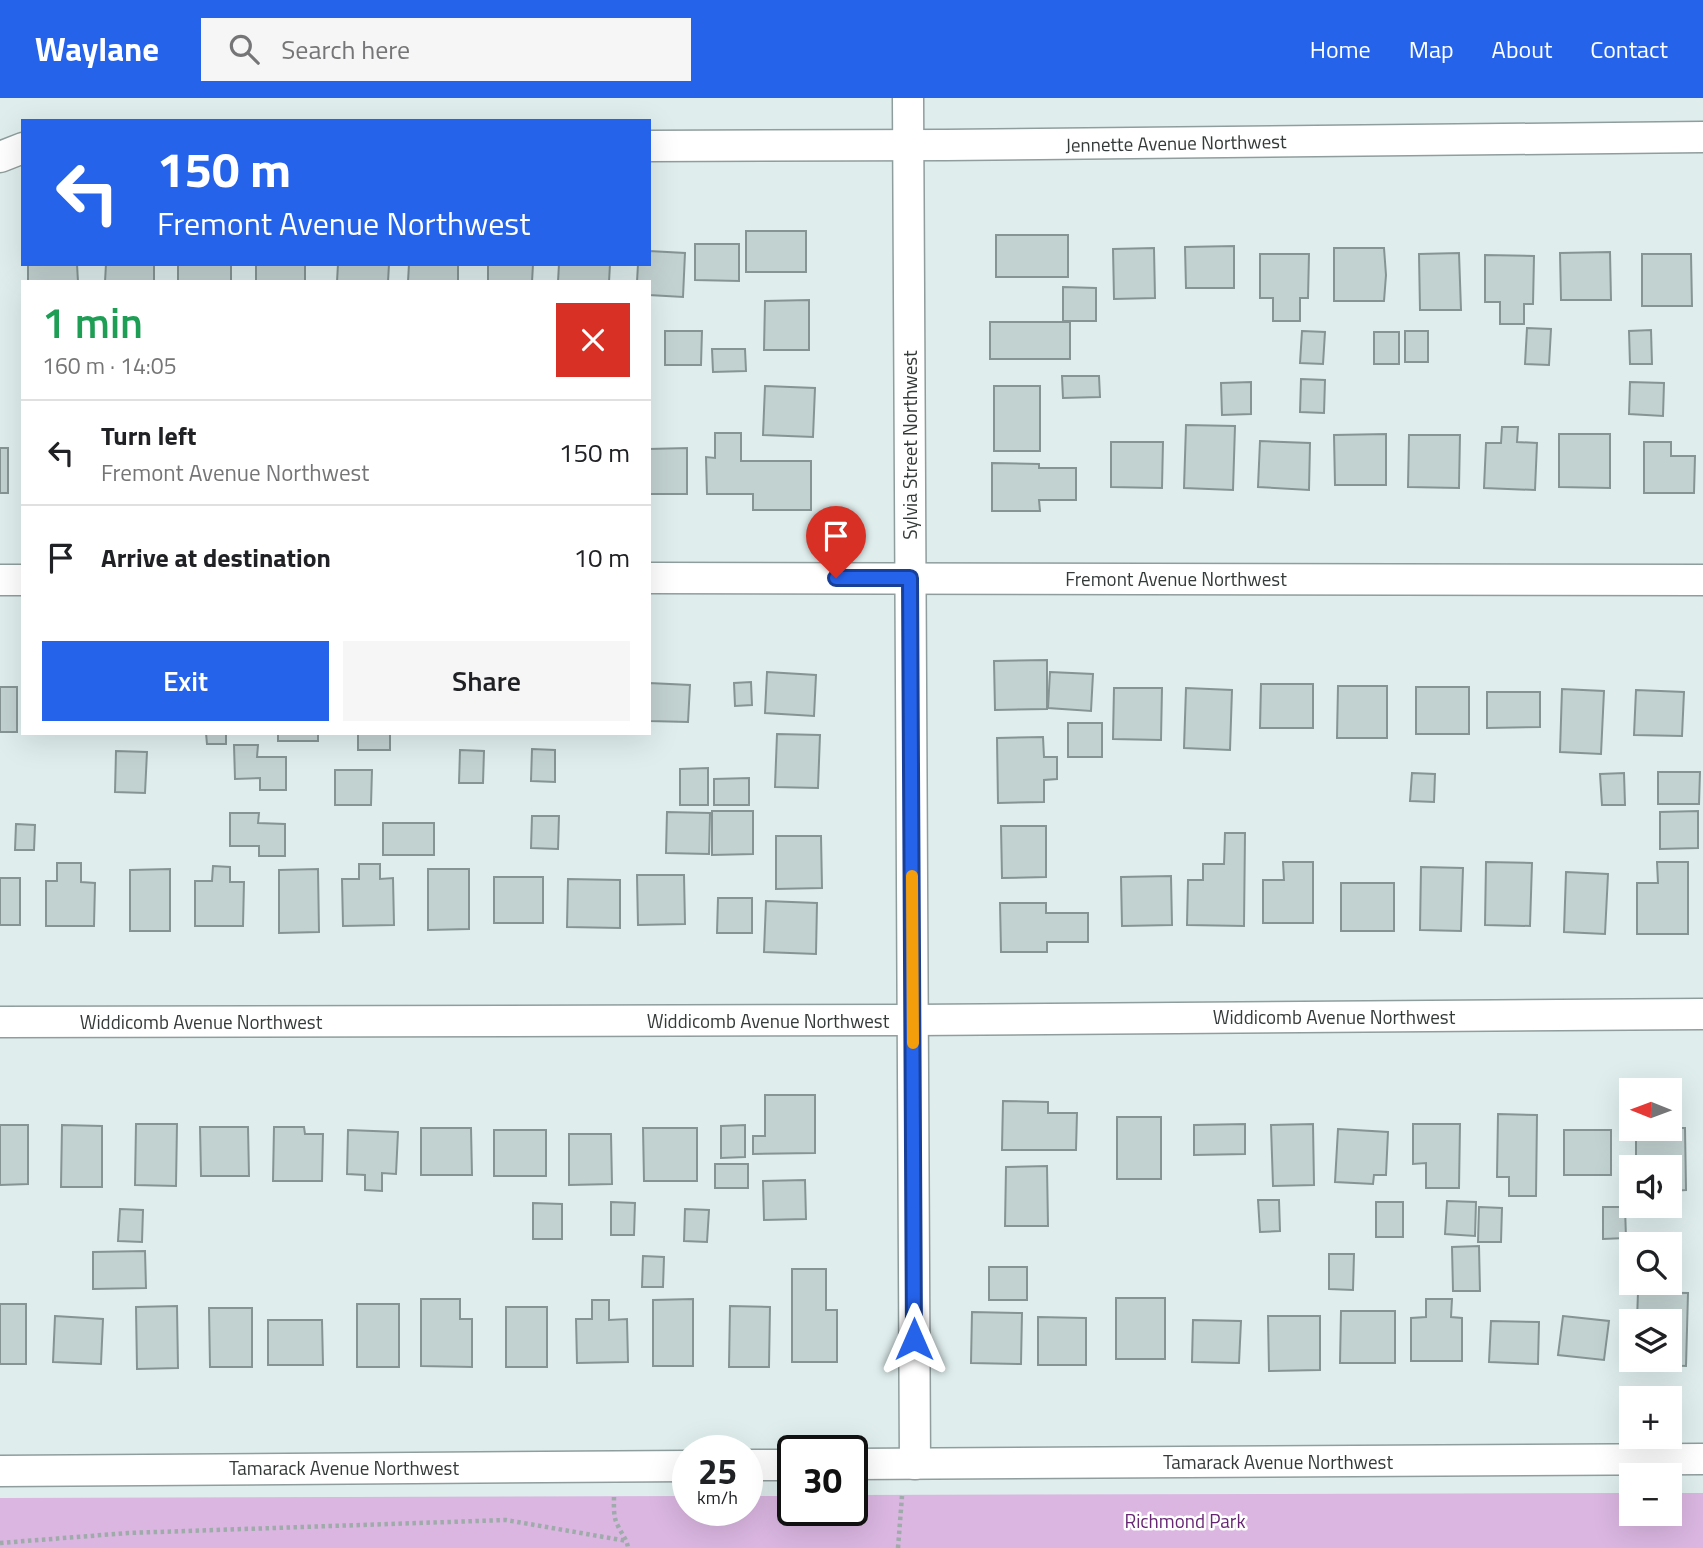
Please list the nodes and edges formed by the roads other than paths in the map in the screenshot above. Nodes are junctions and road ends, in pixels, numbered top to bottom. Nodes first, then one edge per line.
1 (908, 98) edge
2 (1703, 137) edge
3 (908, 145) junction
4 (651, 146) edge
5 (21, 149) edge
6 (0, 158) edge
7 (651, 578) edge
8 (910, 578) junction
9 (0, 580) edge
10 (21, 580) edge
11 (1703, 580) edge
12 (1703, 1014) edge
13 (913, 1020) junction
14 (0, 1022) edge
15 (1703, 1459) edge
16 (868, 1464) edge
17 (910, 1464) junction
18 (672, 1466) edge
19 (0, 1471) edge

1 - 3 street, Sylvia Street Northwest
2 - 3 street, Jennette Avenue Northwest
3 - 4 street, Jennette Avenue Northwest
3 - 8 street, Sylvia Street Northwest
5 - 6 street
7 - 8 street, Fremont Avenue Northwest
8 - 11 street, Fremont Avenue Northwest
8 - 13 street, Sylvia Street Northwest
9 - 10 street
12 - 13 street, Widdicomb Avenue Northwest
13 - 14 street, Widdicomb Avenue Northwest
13 - 17 street, Sylvia Street Northwest
15 - 17 street, Tamarack Avenue Northwest
16 - 17 street, Tamarack Avenue Northwest
18 - 19 street, Tamarack Avenue Northwest

